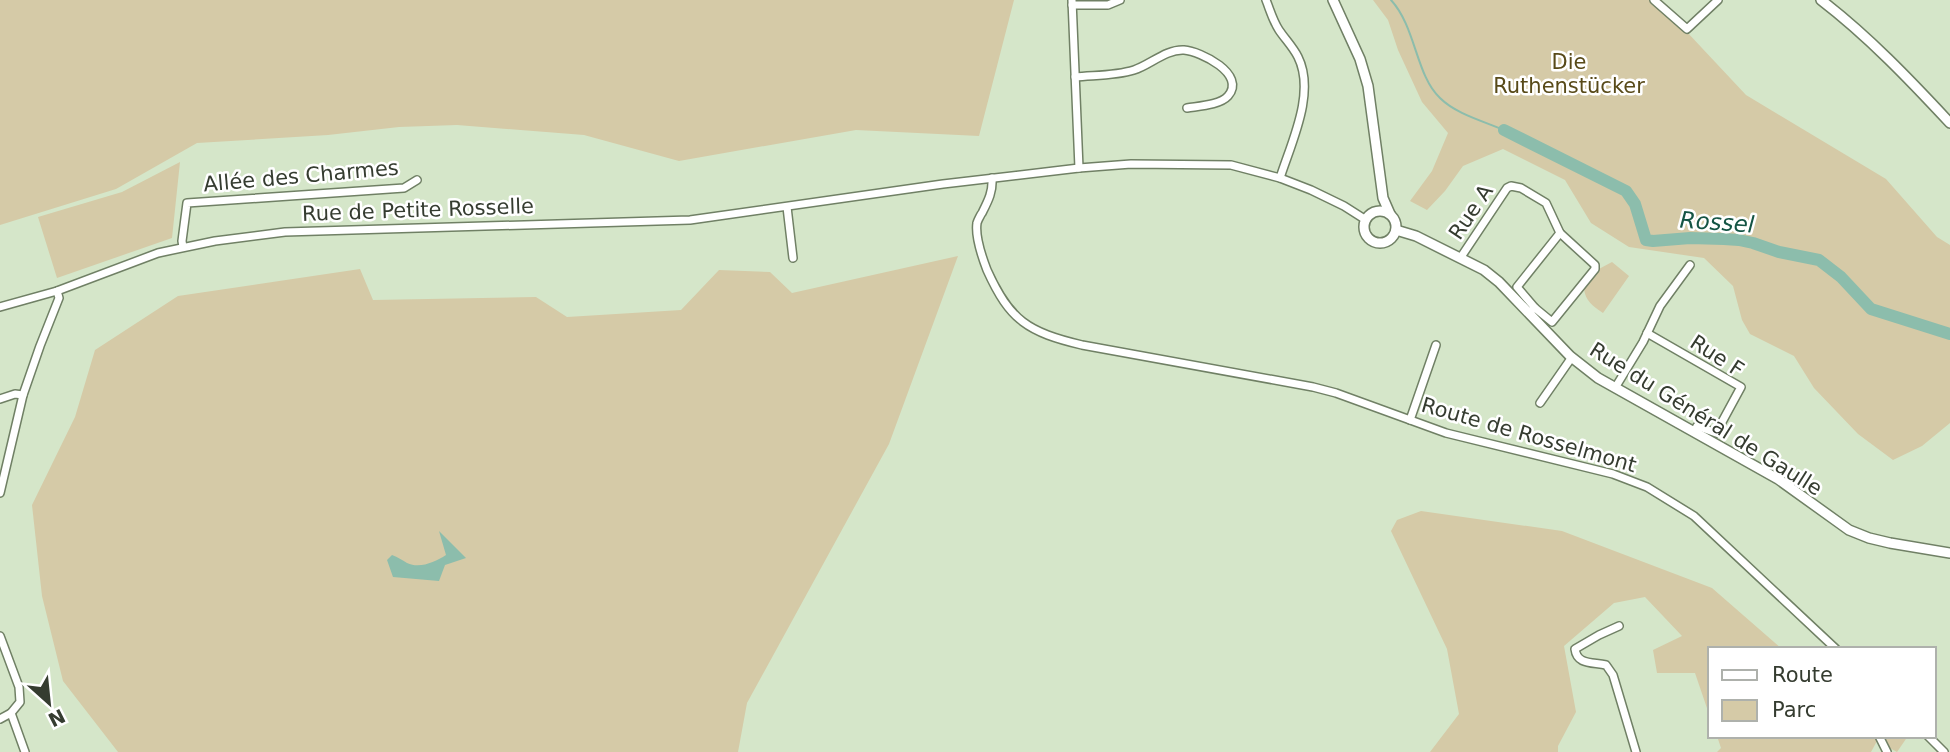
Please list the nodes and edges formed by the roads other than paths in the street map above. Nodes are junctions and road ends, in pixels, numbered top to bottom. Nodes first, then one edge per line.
1 (1120, 0) edge
2 (1266, 0) edge
3 (1333, 0) edge
4 (1654, 0) edge
5 (1718, 0) edge
6 (1821, 0) edge
7 (1072, 2) edge
8 (1833, 4) edge
9 (1075, 77) junction
10 (1188, 108) dead end
11 (1950, 123) edge
12 (1079, 168) junction
13 (992, 178) junction
14 (1280, 178) junction
15 (417, 180) dead end
16 (1383, 198) junction
17 (787, 207) junction
18 (1376, 212) junction
19 (1390, 214) junction
20 (1366, 220) junction
21 (1396, 230) junction
22 (1560, 233) junction
23 (183, 247) junction
24 (1461, 257) junction
25 (793, 258) dead end
26 (1690, 265) dead end
27 (57, 290) junction
28 (0, 307) edge
29 (1532, 310) junction
30 (1647, 333) junction
31 (1436, 345) dead end
32 (1572, 357) junction
33 (1615, 388) junction
34 (23, 396) junction
35 (0, 399) edge
36 (1540, 403) dead end
37 (1410, 420) junction
38 (1694, 432) junction
39 (0, 493) edge
40 (1950, 553) edge
41 (1619, 626) dead end
42 (0, 636) edge
43 (1834, 647) edge
44 (11, 713) junction
45 (0, 719) edge
46 (1930, 738) edge
47 (25, 752) edge
48 (1636, 752) edge
49 (1944, 752) edge

1 - 7 street
2 - 14 street
3 - 16 main road
4 - 5 street
6 - 8 main road
7 - 9 street
8 - 11 main road
9 - 10 street
9 - 12 street
12 - 13 street, Rue de Petite Rosselle
12 - 14 street, Rue de Petite Rosselle
13 - 17 street, Rue de Petite Rosselle
13 - 37 street, Route de Rosselmont
14 - 20 street, Rue de Petite Rosselle
15 - 23 street, Allée des Charmes
16 - 18 main road
16 - 19 main road
17 - 23 street, Rue de Petite Rosselle
17 - 25 street
18 - 19 main road
18 - 20 main road
19 - 21 main road
20 - 21 main road
21 - 24 main road, Rue du Général de Gaulle
22 - 24 street, Rue A
22 - 29 street
22 - 29 street
23 - 27 street, Rue de Petite Rosselle
24 - 29 main road, Rue du Général de Gaulle
26 - 30 street
27 - 28 street, Rue de Petite Rosselle
27 - 34 street
29 - 32 main road, Rue du Général de Gaulle
30 - 33 street
30 - 38 street, Rue F
31 - 37 street
32 - 33 main road, Rue du Général de Gaulle
32 - 36 street
33 - 38 main road, Rue du Général de Gaulle
34 - 35 street
34 - 39 street
37 - 43 street, Route de Rosselmont
38 - 40 main road, Rue du Général de Gaulle
41 - 48 street
42 - 44 street
44 - 45 street
44 - 47 street
46 - 49 street

